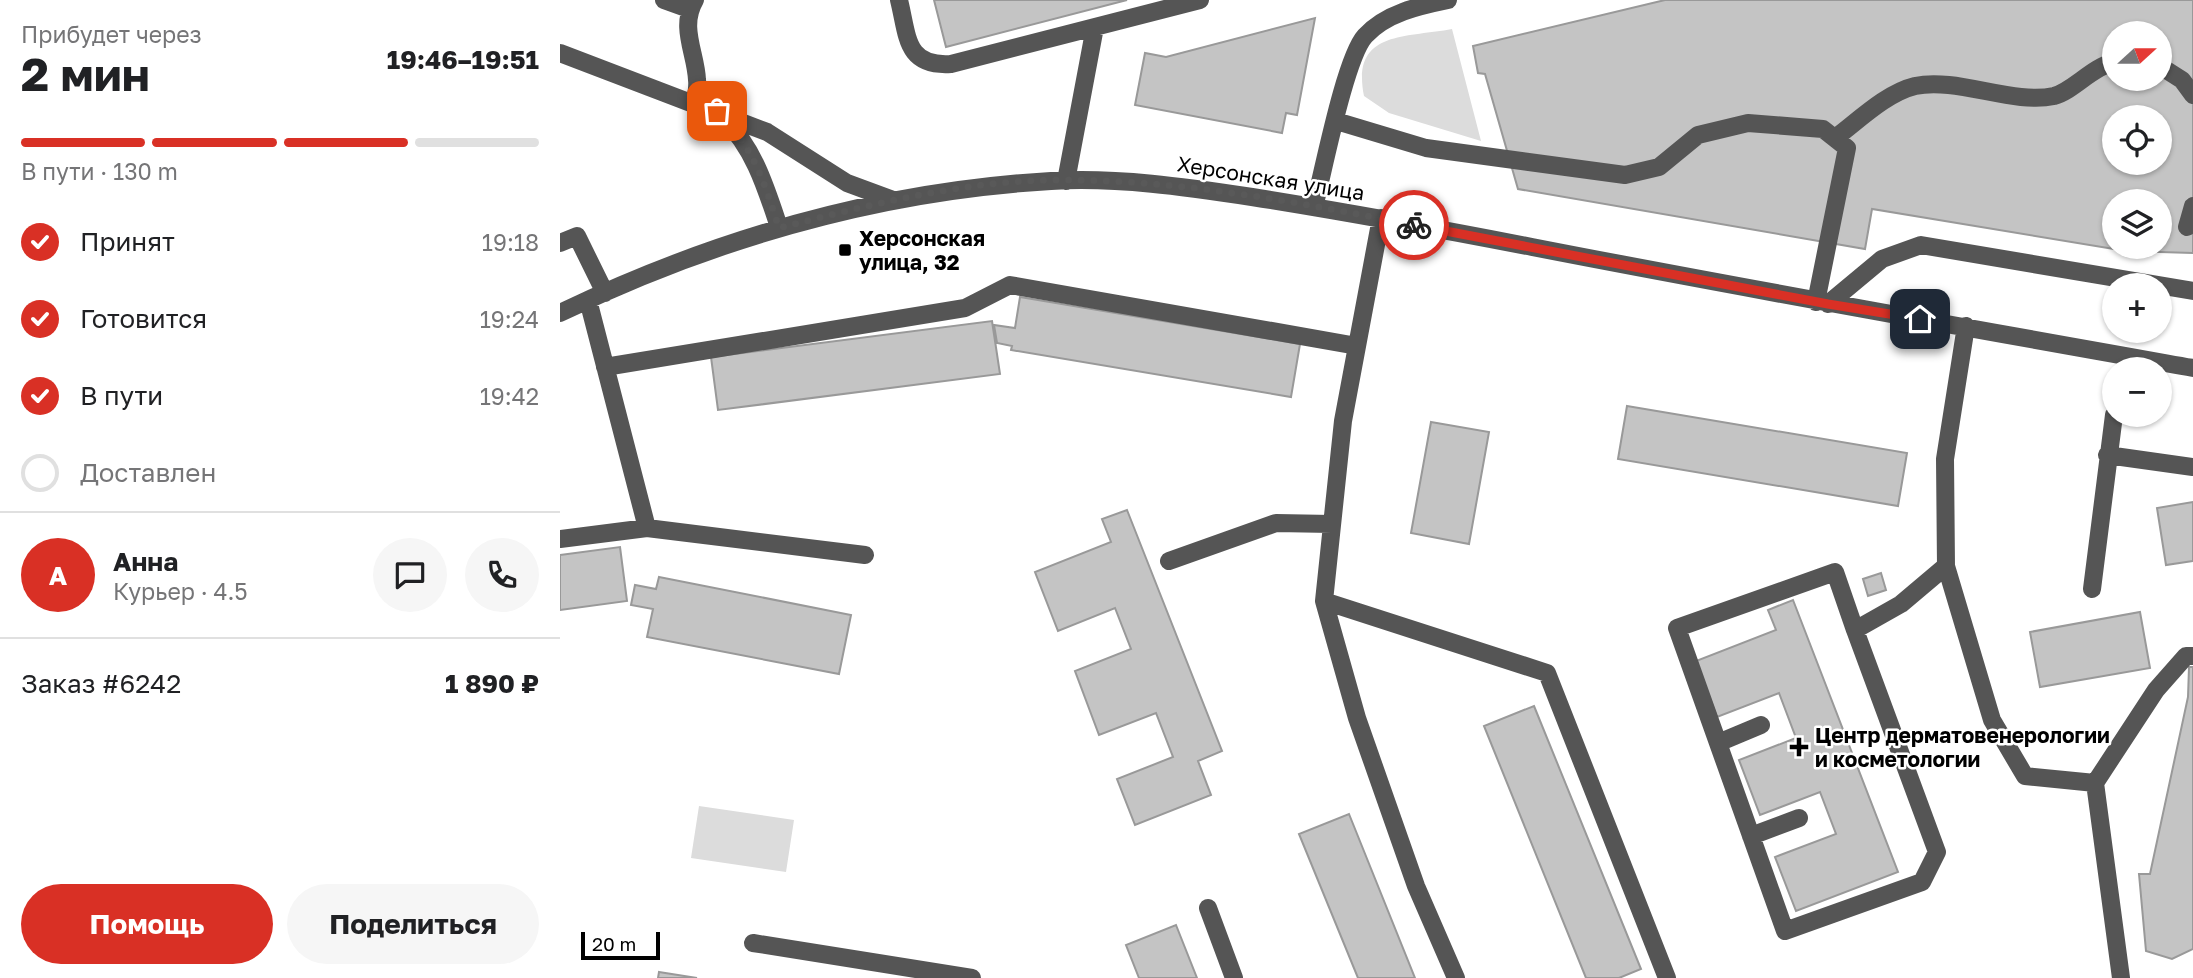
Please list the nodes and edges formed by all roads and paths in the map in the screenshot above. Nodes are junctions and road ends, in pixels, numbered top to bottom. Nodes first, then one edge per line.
1 (664, 0) edge
2 (899, 0) edge
3 (1200, 0) edge
4 (1448, 0) edge
5 (692, 5) edge
6 (1095, 27) junction
7 (560, 53) edge
8 (2102, 69) edge
9 (2172, 74) edge
10 (2193, 95) edge
11 (695, 102) junction
12 (717, 111) junction
13 (1336, 121) junction
14 (1835, 138) junction
15 (1066, 181) junction
16 (892, 200) junction
17 (2193, 206) edge
18 (1314, 207) junction
19 (1381, 218) junction
20 (2187, 227) dead end
21 (779, 228) junction
22 (560, 243) edge
23 (2193, 291) edge
24 (605, 293) junction
25 (588, 300) junction
26 (1822, 303) junction
27 (560, 313) edge
28 (1966, 326) junction
29 (1357, 346) junction
30 (2102, 358) edge
31 (2172, 366) edge
32 (605, 367) junction
33 (2193, 368) edge
34 (2112, 427) edge
35 (2107, 455) junction
36 (2193, 467) edge
37 (1332, 524) junction
38 (647, 528) junction
39 (560, 539) edge
40 (865, 555) dead end
41 (1169, 561) dead end
42 (1946, 566) junction
43 (2092, 589) dead end
44 (1324, 601) junction
45 (1855, 630) junction
46 (2193, 656) edge
47 (1761, 725) dead end
48 (1717, 743) junction
49 (2095, 783) junction
50 (1799, 818) dead end
51 (1751, 836) junction
52 (1208, 908) dead end
53 (753, 943) dead end
54 (972, 978) edge
55 (1234, 978) edge
56 (1456, 978) edge
57 (1667, 978) edge
58 (2122, 978) edge

1 - 5 street
2 - 6 street
3 - 6 street
4 - 13 street
5 - 11 street
6 - 15 street
7 - 11 street
8 - 14 street
9 - 10 street
11 - 12 street
12 - 16 street
12 - 21 street
13 - 14 street
13 - 18 street
14 - 26 street
15 - 16 street, Херсонская улица
15 - 18 street, Херсонская улица
16 - 21 street, Херсонская улица
17 - 20 street
18 - 19 street, Херсонская улица
19 - 26 street, Херсонская улица
19 - 29 street
21 - 24 street, Херсонская улица
22 - 24 street
23 - 26 street
24 - 25 street, Херсонская улица
25 - 27 street, Херсонская улица
25 - 32 street
26 - 28 street, Херсонская улица
28 - 30 street, Херсонская улица
28 - 42 street
29 - 32 street
29 - 37 street
31 - 33 street, Херсонская улица
32 - 38 street
34 - 35 street
35 - 36 street
35 - 43 street
37 - 41 street
37 - 44 street
38 - 39 street
38 - 40 street
42 - 45 street
42 - 49 street
44 - 56 street
44 - 57 street
45 - 48 street
45 - 51 street
46 - 49 street
47 - 48 street
48 - 51 street
49 - 58 street
50 - 51 street
52 - 55 street
53 - 54 street

